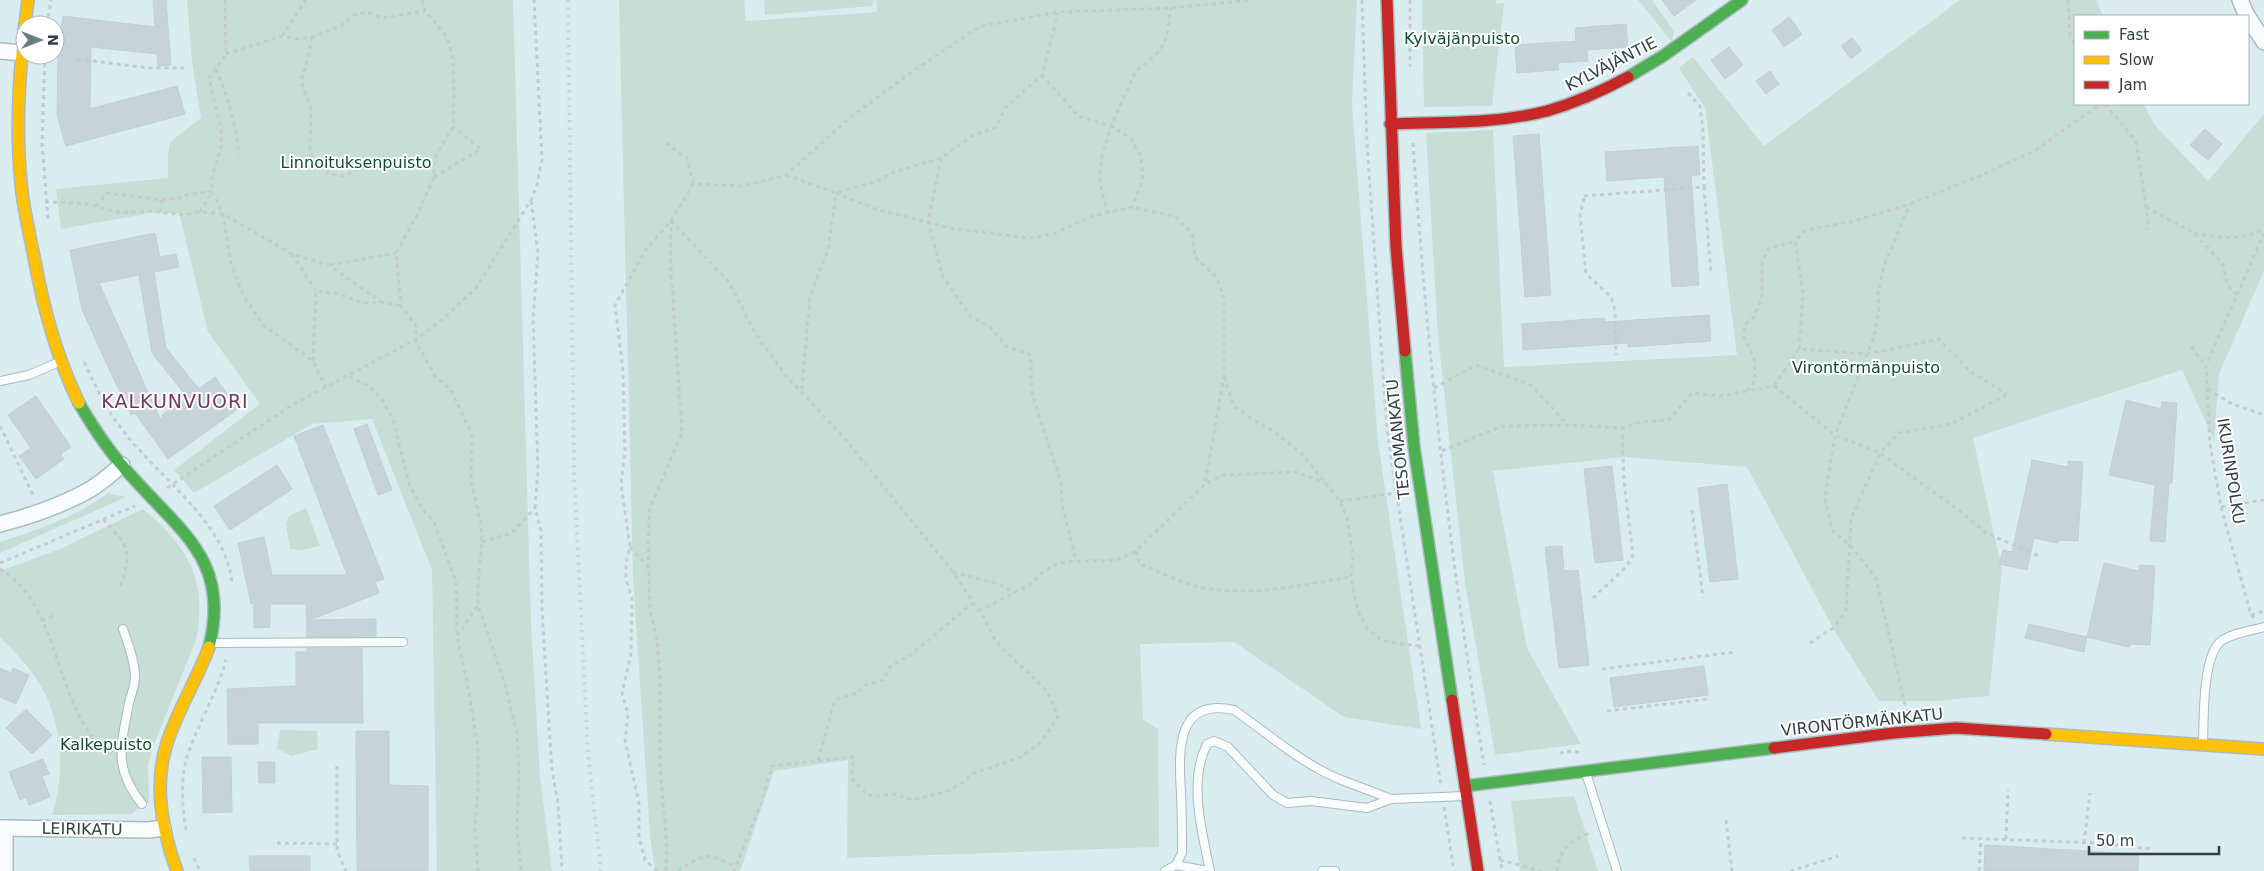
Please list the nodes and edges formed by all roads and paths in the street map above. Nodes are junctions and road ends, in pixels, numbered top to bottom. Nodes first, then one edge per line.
1 (28, 0) edge
2 (51, 0) edge
3 (225, 0) edge
4 (306, 0) edge
5 (422, 0) edge
6 (534, 0) edge
7 (1253, 0) edge
8 (1362, 0) edge
9 (1387, 0) edge
10 (1410, 0) edge
11 (1742, 0) edge
12 (2068, 0) edge
13 (2240, 0) edge
14 (1171, 8) junction
15 (424, 11) junction
16 (1058, 12) junction
17 (26, 15) edge
18 (49, 15) edge
19 (2247, 15) edge
20 (2249, 19) edge
21 (282, 36) junction
22 (312, 37) junction
23 (2074, 42) edge
24 (2264, 42) edge
25 (0, 51) edge
26 (15, 52) edge
27 (226, 54) junction
28 (77, 60) dead end
29 (22, 65) edge
30 (45, 65) edge
31 (184, 68) dead end
32 (216, 70) junction
33 (1410, 70) dead end
34 (1042, 75) junction
35 (1688, 93) dead end
36 (2099, 105) edge
37 (2106, 105) edge
38 (1412, 123) junction
39 (1390, 124) junction
40 (1111, 126) junction
41 (453, 128) junction
42 (1367, 143) dead end
43 (666, 144) dead end
44 (239, 155) dead end
45 (942, 158) junction
46 (434, 159) junction
47 (786, 174) junction
48 (434, 177) junction
49 (694, 184) junction
50 (1704, 187) junction
51 (212, 192) junction
52 (836, 193) junction
53 (161, 200) junction
54 (531, 200) junction
55 (45, 202) junction
56 (1910, 204) junction
57 (96, 206) junction
58 (1132, 207) junction
59 (2146, 207) junction
60 (202, 212) junction
61 (222, 212) junction
62 (161, 213) junction
63 (1109, 213) junction
64 (671, 221) junction
65 (928, 222) junction
66 (49, 229) dead end
67 (2264, 229) edge
68 (2147, 230) dead end
69 (2194, 233) junction
70 (2264, 233) edge
71 (1795, 241) junction
72 (396, 253) junction
73 (292, 254) junction
74 (329, 265) junction
75 (1711, 274) dead end
76 (316, 291) junction
77 (2238, 296) junction
78 (381, 302) junction
79 (401, 306) junction
80 (415, 340) junction
81 (2191, 347) dead end
82 (1799, 349) junction
83 (1868, 354) junction
84 (1616, 355) dead end
85 (83, 360) dead end
86 (60, 361) junction
87 (313, 361) junction
88 (2206, 366) junction
89 (1224, 376) junction
90 (349, 377) junction
91 (0, 381) edge
92 (1774, 386) junction
93 (326, 388) junction
94 (1434, 388) junction
95 (2207, 389) junction
96 (802, 390) junction
97 (1746, 391) junction
98 (2264, 415) edge
99 (1568, 425) junction
100 (0, 426) edge
101 (1622, 428) junction
102 (1835, 435) junction
103 (1442, 451) junction
104 (1880, 453) junction
105 (122, 465) junction
106 (1325, 483) junction
107 (172, 484) junction
108 (1205, 484) junction
109 (1396, 493) dead end
110 (152, 498) junction
111 (2264, 500) edge
112 (1340, 501) junction
113 (2221, 507) junction
114 (536, 508) junction
115 (1692, 510) dead end
116 (40, 512) junction
117 (103, 519) junction
118 (0, 524) edge
119 (482, 542) junction
120 (1850, 545) junction
121 (630, 547) junction
122 (1136, 551) junction
123 (2041, 557) dead end
124 (1076, 560) junction
125 (0, 563) edge
126 (648, 567) junction
127 (0, 569) edge
128 (953, 572) junction
129 (1352, 577) junction
130 (120, 588) dead end
131 (233, 591) dead end
132 (1016, 593) junction
133 (1593, 598) dead end
134 (1703, 598) dead end
135 (974, 602) junction
136 (478, 605) junction
137 (979, 610) junction
138 (2264, 611) edge
139 (57, 614) dead end
140 (2251, 615) junction
141 (42, 621) junction
142 (2257, 621) dead end
143 (2264, 628) edge
144 (123, 629) dead end
145 (456, 636) junction
146 (403, 642) dead end
147 (210, 643) junction
148 (231, 643) junction
149 (1810, 643) dead end
150 (1419, 646) dead end
151 (1734, 652) dead end
152 (1602, 669) dead end
153 (1708, 699) dead end
154 (1607, 711) dead end
155 (1911, 731) junction
156 (2203, 744) junction
157 (2264, 749) edge
158 (818, 760) junction
159 (337, 766) dead end
160 (121, 769) junction
161 (1585, 771) junction
162 (1487, 783) junction
163 (2008, 790) dead end
164 (1466, 791) junction
165 (2090, 793) dead end
166 (1391, 799) junction
167 (142, 804) dead end
168 (1726, 820) dead end
169 (2, 828) edge
170 (164, 828) junction
171 (1602, 828) junction
172 (187, 835) dead end
173 (1962, 838) dead end
174 (1981, 839) junction
175 (2006, 839) junction
176 (277, 843) dead end
177 (2084, 843) junction
178 (337, 844) junction
179 (191, 850) dead end
180 (2152, 850) dead end
181 (1838, 856) dead end
182 (1500, 860) junction
183 (1176, 865) junction
184 (735, 869) edge
185 (5, 871) edge
186 (177, 871) edge
187 (200, 871) edge
188 (346, 871) edge
189 (478, 871) edge
190 (521, 871) edge
191 (562, 871) edge
192 (657, 871) edge
193 (666, 871) edge
194 (678, 871) edge
195 (1165, 871) edge
196 (1208, 871) edge
197 (1322, 871) edge
198 (1335, 871) edge
199 (1478, 871) edge
200 (1502, 871) edge
201 (1542, 871) edge
202 (1557, 871) edge
203 (1617, 871) edge
204 (1732, 871) edge
205 (1790, 871) edge
206 (1979, 871) edge

1 - 17 street
2 - 18 path
3 - 27 path
4 - 21 path
5 - 15 path
6 - 54 path
7 - 14 path
8 - 42 path
9 - 39 street, TESOMANKATU
10 - 33 path
11 - 38 street, KYLVÄJÄNTIE
12 - 23 path
13 - 19 street
14 - 16 path
14 - 40 path
15 - 22 path
15 - 41 path
16 - 34 path
16 - 47 path
20 - 24 street
21 - 22 path
21 - 27 path
22 - 46 path
25 - 26 street
27 - 32 path
28 - 31 path
29 - 86 street
30 - 55 path
32 - 44 path
32 - 51 path
34 - 40 path
34 - 45 path
35 - 50 path
36 - 56 path
37 - 59 path
38 - 39 street, KYLVÄJÄNTIE
38 - 94 path
39 - 164 street, TESOMANKATU
40 - 58 path
40 - 63 path
41 - 46 path
41 - 48 path
43 - 49 path
45 - 52 path
45 - 65 path
46 - 48 path
47 - 49 path
47 - 52 path
48 - 72 path
49 - 64 path
50 - 75 path
50 - 84 path
51 - 53 path
51 - 60 path
51 - 61 path
52 - 65 path
52 - 96 path
53 - 57 path
53 - 62 path
54 - 80 path
54 - 114 path
55 - 57 path
55 - 66 path
56 - 71 path
56 - 83 path
57 - 62 path
58 - 63 path
58 - 89 path
59 - 68 path
59 - 69 path
60 - 61 path
60 - 62 path
61 - 73 path
61 - 87 path
63 - 65 path
64 - 96 path
64 - 121 path
64 - 126 path
65 - 124 path
67 - 69 path
69 - 77 path
70 - 77 path, IKURINPOLKU
71 - 82 path
71 - 97 path
72 - 74 path
72 - 79 path
73 - 74 path
73 - 76 path
74 - 78 path
76 - 78 path
76 - 87 path
77 - 88 path, IKURINPOLKU
78 - 79 path
79 - 80 path
80 - 90 path
80 - 119 path
81 - 88 path
82 - 83 path
82 - 92 path
83 - 102 path
83 - 104 path
85 - 107 path
86 - 91 lane
86 - 105 street
87 - 93 path
88 - 95 path, IKURINPOLKU
89 - 106 path
89 - 108 path
90 - 93 path
90 - 145 path
92 - 97 path
92 - 102 path
93 - 107 path
94 - 99 path
94 - 103 path
95 - 98 path
95 - 113 path, IKURINPOLKU
96 - 128 path
97 - 101 path
99 - 101 path
99 - 103 path
100 - 116 path
101 - 133 path
102 - 104 path
102 - 120 path
103 - 162 path
104 - 120 path
104 - 123 path
105 - 110 street
105 - 116 street
106 - 108 path
106 - 112 path
107 - 131 path
108 - 122 path
109 - 112 path
110 - 117 path
110 - 147 street
111 - 113 path
112 - 129 path
113 - 140 path, IKURINPOLKU
114 - 119 path
114 - 191 path
115 - 134 path
116 - 118 street
117 - 125 path
117 - 130 path
119 - 136 path
120 - 149 path
120 - 155 path
121 - 126 path
121 - 192 path
122 - 124 path
122 - 129 path
124 - 132 path
126 - 193 path
127 - 141 path
128 - 132 path
128 - 135 path
129 - 150 path
132 - 137 path
135 - 137 path
135 - 158 path
136 - 145 path
136 - 190 path
137 - 158 path
138 - 140 path
139 - 141 path
140 - 142 path, IKURINPOLKU
141 - 160 path
143 - 156 lane
144 - 160 lane
145 - 189 path
146 - 148 lane
147 - 148 lane
147 - 170 street
148 - 172 path
151 - 152 path
153 - 154 path
155 - 156 street, VIRONTÖRMÄNKATU
155 - 161 street, VIRONTÖRMÄNKATU
156 - 157 street, VIRONTÖRMÄNKATU
158 - 184 path
159 - 178 path
160 - 167 lane
161 - 162 street, VIRONTÖRMÄNKATU
161 - 171 lane
162 - 164 street, VIRONTÖRMÄNKATU
162 - 182 path
163 - 175 path
164 - 166 lane
164 - 199 street, TESOMANKATU
165 - 177 path
166 - 183 lane
166 - 196 lane
168 - 204 path
169 - 170 street, LEIRIKATU
169 - 185 street
170 - 186 street
171 - 202 path
171 - 203 lane
173 - 174 path
174 - 175 path
174 - 206 path
175 - 177 path
176 - 178 path
177 - 180 path
178 - 188 path
179 - 187 path
181 - 205 path
182 - 200 path
182 - 201 path
183 - 195 lane
183 - 196 lane
184 - 194 path
197 - 198 lane

